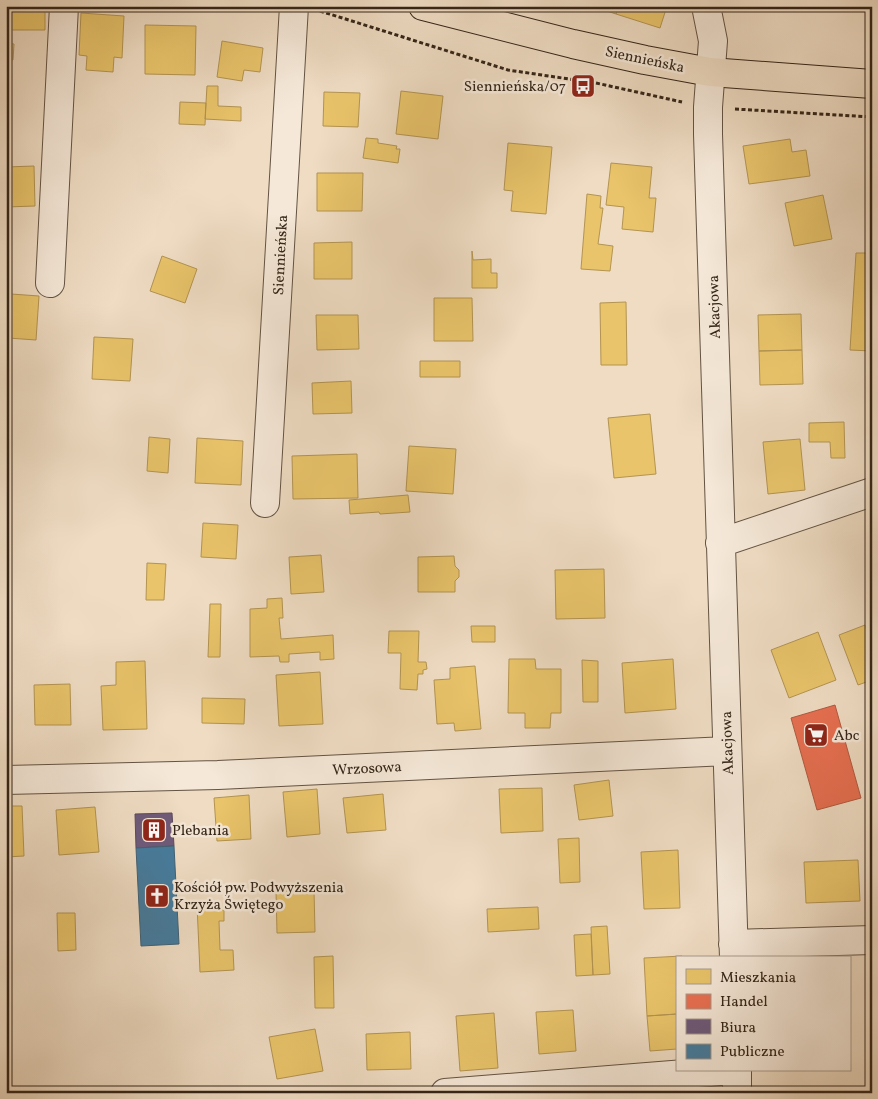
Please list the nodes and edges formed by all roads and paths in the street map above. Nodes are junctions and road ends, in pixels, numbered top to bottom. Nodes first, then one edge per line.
1 (64, 6) edge
2 (294, 6) edge
3 (423, 6) edge
4 (706, 6) edge
5 (710, 72) junction
6 (872, 84) edge
7 (50, 283) dead end
8 (872, 492) edge
9 (265, 503) dead end
10 (720, 542) junction
11 (727, 751) junction
12 (6, 780) edge
13 (872, 940) edge
14 (734, 951) edge
15 (711, 1072) edge
16 (736, 1072) edge
17 (445, 1093) edge
18 (737, 1093) edge

1 - 7 street
2 - 9 street, Siennieńska
3 - 5 main road, Siennieńska
4 - 5 street, Akacjowa
5 - 6 main road, Siennieńska
5 - 10 street, Akacjowa
8 - 10 street
10 - 11 street, Akacjowa
11 - 12 street, Wrzosowa
11 - 14 street, Akacjowa
13 - 14 street, Akacjowa
15 - 17 street
16 - 18 street

